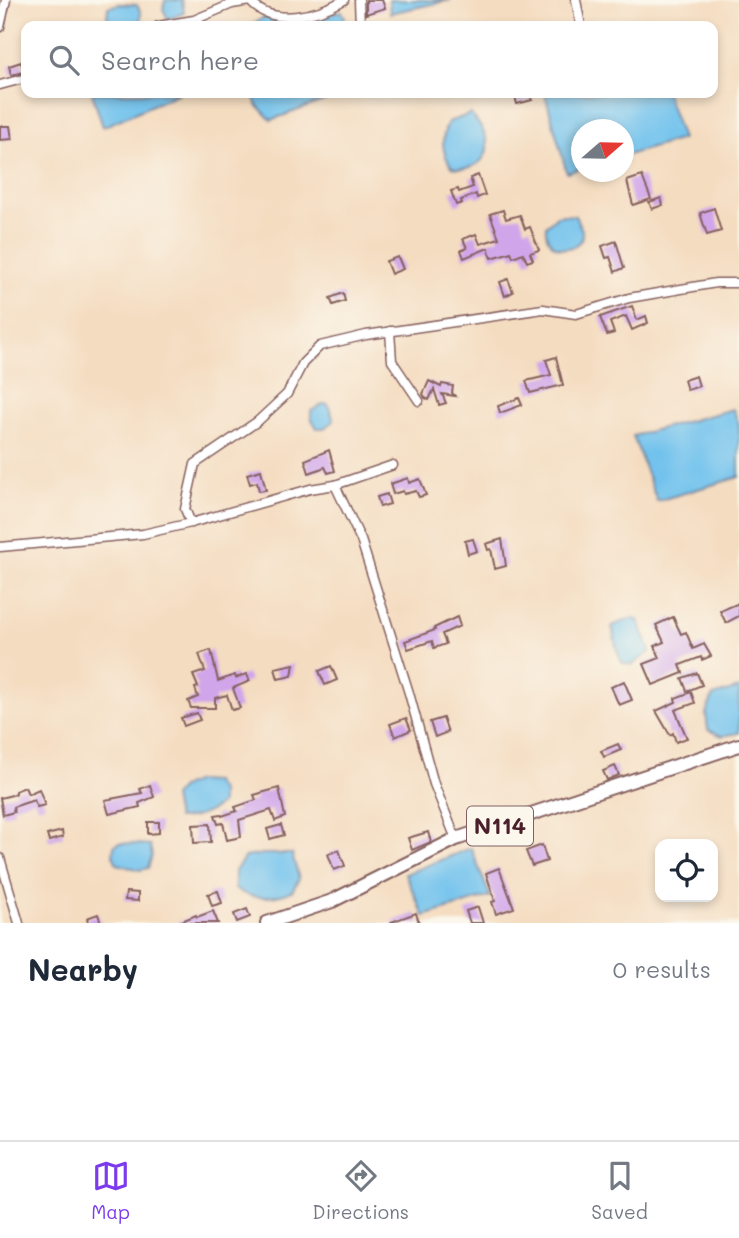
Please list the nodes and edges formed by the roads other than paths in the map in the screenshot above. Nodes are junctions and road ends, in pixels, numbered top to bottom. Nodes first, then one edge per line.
1 (6, 0) edge
2 (344, 0) edge
3 (359, 0) edge
4 (576, 0) edge
5 (188, 21) edge
6 (360, 21) edge
7 (580, 21) edge
8 (0, 27) edge
9 (21, 79) edge
10 (0, 85) edge
11 (739, 283) edge
12 (739, 291) edge
13 (390, 331) junction
14 (419, 401) dead end
15 (393, 466) dead end
16 (335, 485) junction
17 (191, 523) junction
18 (0, 547) edge
19 (739, 745) edge
20 (456, 839) junction
21 (0, 858) edge
22 (19, 923) edge
23 (267, 923) edge

1 - 8 street
2 - 5 street
3 - 6 street
4 - 7 street
9 - 10 street
11 - 12 street
11 - 13 street
13 - 14 street
13 - 17 street
15 - 16 street
16 - 17 street
16 - 20 street
17 - 18 street
19 - 20 highway, N114
20 - 23 highway, N114
21 - 22 street

